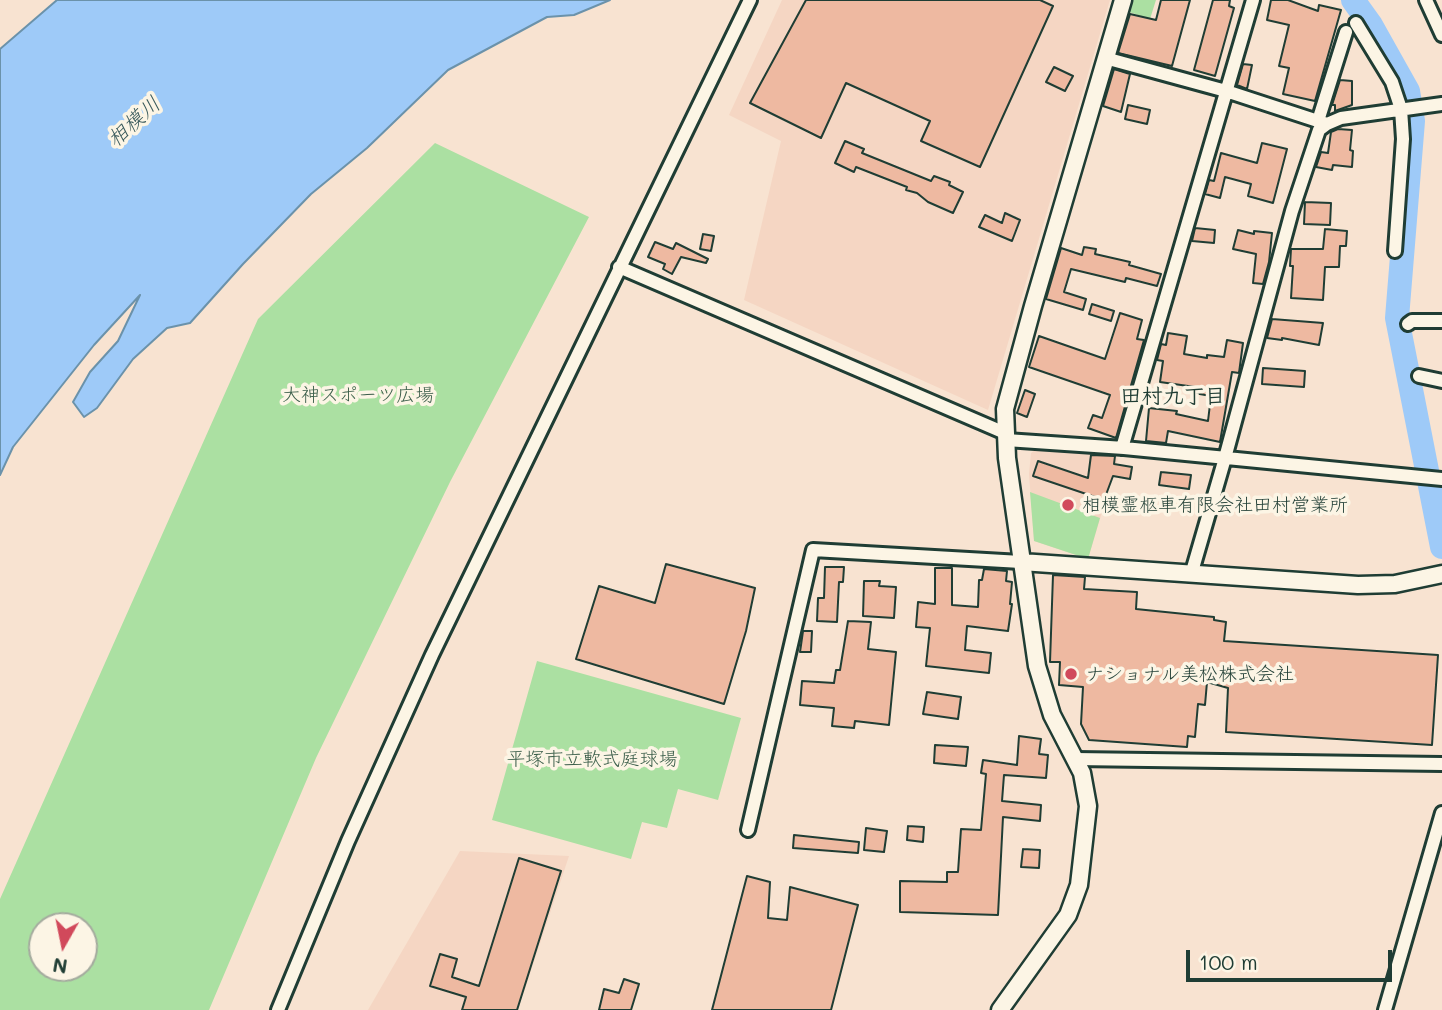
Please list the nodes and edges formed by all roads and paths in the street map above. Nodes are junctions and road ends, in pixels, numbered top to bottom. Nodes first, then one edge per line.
1 (750, 0) edge
2 (1124, 0) edge
3 (1253, 0) edge
4 (1426, 0) edge
5 (1442, 35) edge
6 (1105, 58) junction
7 (1226, 91) junction
8 (1442, 104) edge
9 (1401, 109) junction
10 (1323, 122) junction
11 (1395, 251) dead end
12 (619, 267) junction
13 (1442, 321) edge
14 (1408, 324) dead end
15 (1419, 376) dead end
16 (1442, 381) edge
17 (1006, 437) junction
18 (1122, 448) junction
19 (1226, 458) junction
20 (1442, 480) edge
21 (1021, 562) junction
22 (1191, 575) junction
23 (1438, 575) edge
24 (1075, 759) junction
25 (1442, 764) edge
26 (1442, 813) edge
27 (748, 830) dead end
28 (278, 1010) edge
29 (1000, 1010) edge
30 (1385, 1010) edge

1 - 12 street
2 - 6 street
3 - 7 street
4 - 5 street
6 - 7 street
6 - 17 street
7 - 10 street
7 - 18 street
8 - 9 street
9 - 10 street
9 - 10 street
9 - 11 street
10 - 19 street
12 - 17 street
12 - 28 street
13 - 14 street
15 - 16 street
17 - 18 street
17 - 21 street
18 - 19 street
19 - 20 street
19 - 22 street
21 - 22 street
21 - 24 street
21 - 27 street
22 - 23 street
24 - 25 street
24 - 29 street
26 - 30 street

